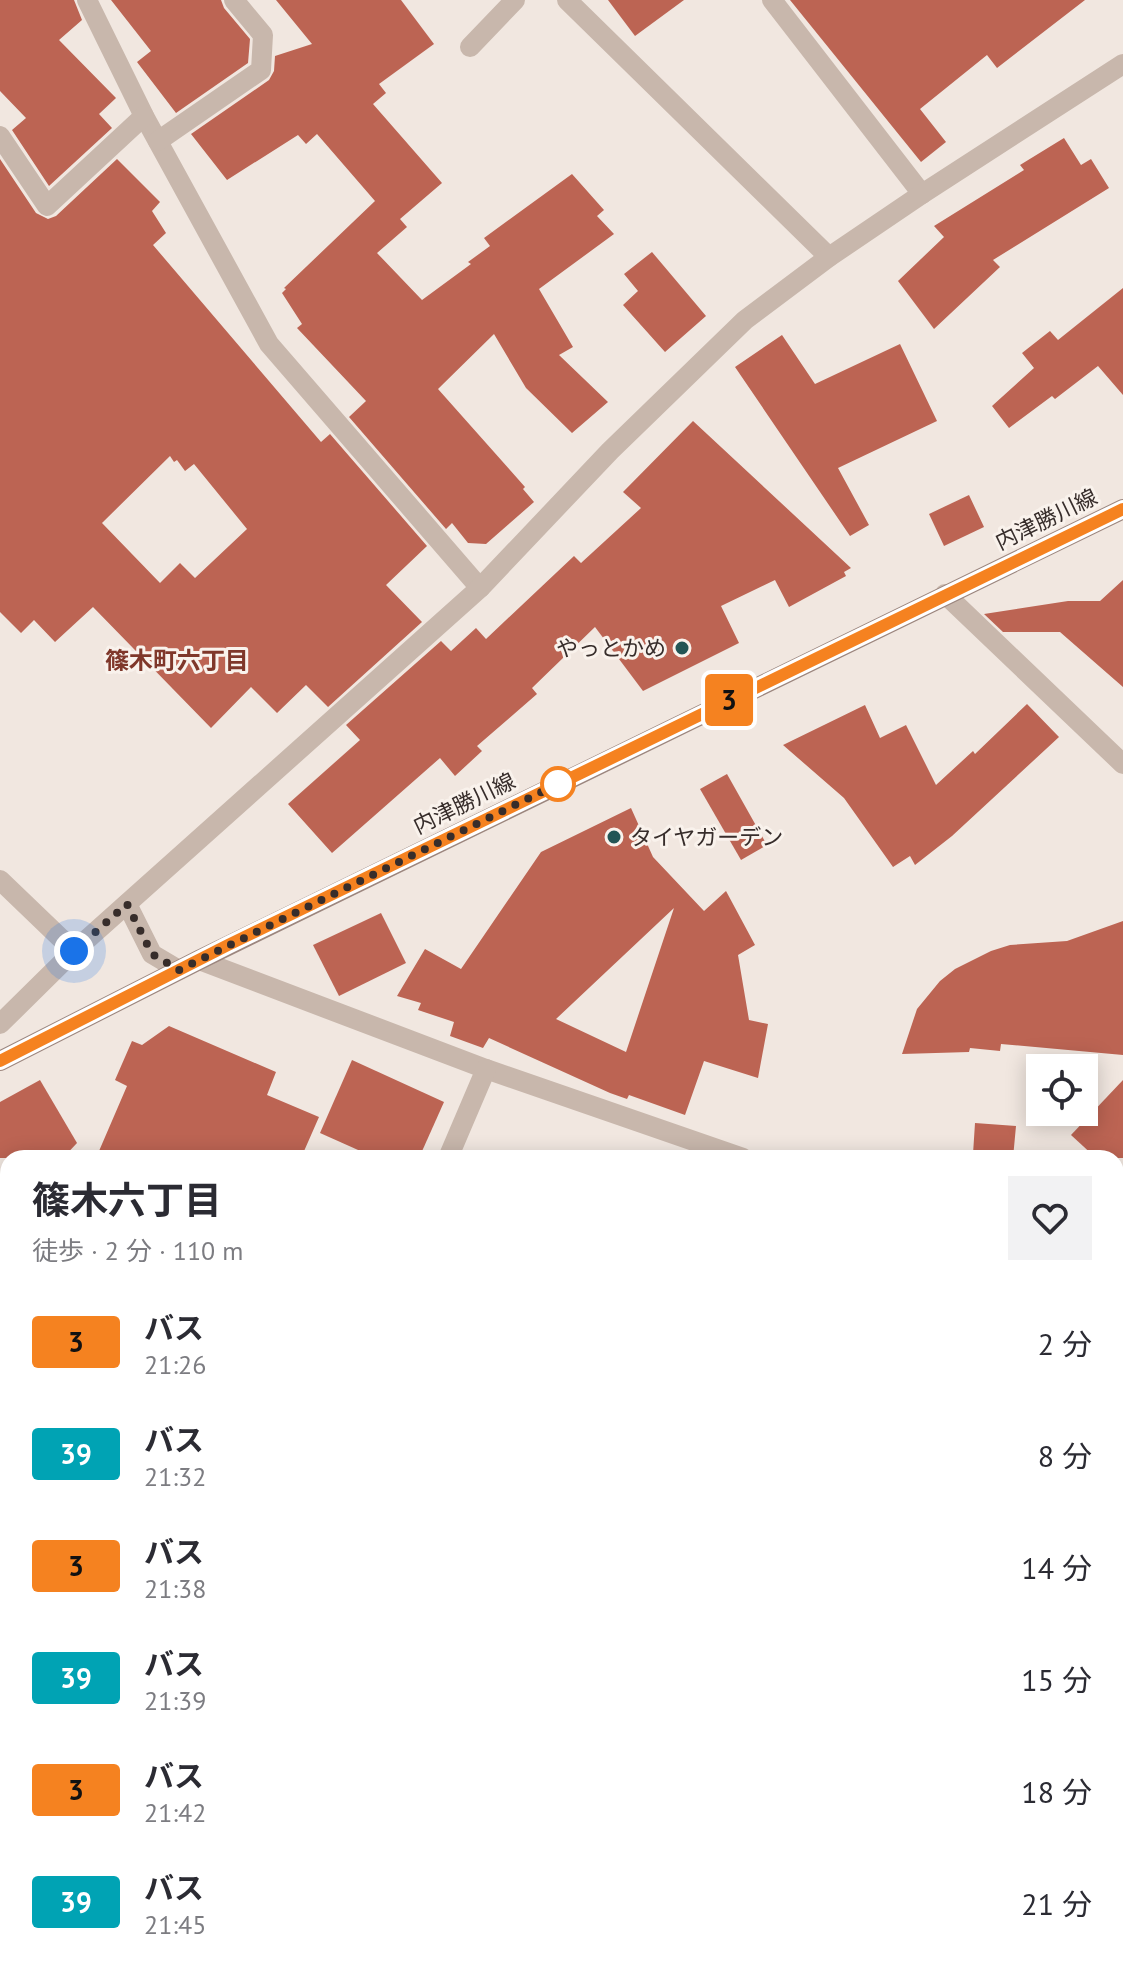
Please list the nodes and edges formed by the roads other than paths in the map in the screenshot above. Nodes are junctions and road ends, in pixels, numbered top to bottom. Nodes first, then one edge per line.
1 (87, 0) edge
2 (234, 0) edge
3 (515, 0) edge
4 (567, 0) edge
5 (772, 0) edge
6 (470, 47) dead end
7 (1123, 64) edge
8 (144, 116) junction
9 (0, 136) edge
10 (158, 141) junction
11 (922, 194) junction
12 (829, 257) junction
13 (1123, 509) edge
14 (480, 588) junction
15 (945, 594) junction
16 (1123, 764) edge
17 (0, 880) edge
18 (127, 904) junction
19 (74, 951) junction
20 (199, 960) junction
21 (179, 970) junction
22 (0, 1024) edge
23 (0, 1061) edge
24 (486, 1069) junction
25 (451, 1150) edge
26 (720, 1150) edge

1 - 8 street
2 - 10 street
3 - 6 street
4 - 12 street
5 - 11 street
7 - 11 street
8 - 9 street
8 - 10 street
10 - 14 street
11 - 12 street
12 - 14 street
13 - 15 main road, 内津勝川線
14 - 18 street
15 - 16 street
15 - 20 main road, 内津勝川線
17 - 19 street
18 - 19 street
18 - 21 street
19 - 22 street
20 - 21 main road, 内津勝川線
20 - 24 street
21 - 23 main road, 内津勝川線
24 - 25 street
24 - 26 street

